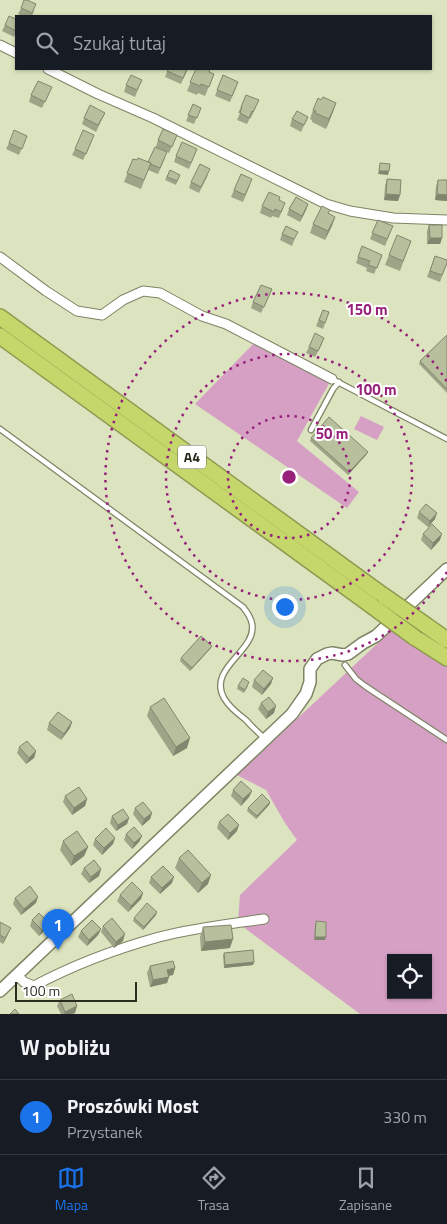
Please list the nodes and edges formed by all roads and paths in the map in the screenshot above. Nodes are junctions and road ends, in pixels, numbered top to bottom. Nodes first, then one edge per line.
1 (0, 45) edge
2 (15, 52) edge
3 (50, 70) edge
4 (447, 220) edge
5 (0, 257) edge
6 (0, 317) edge
7 (0, 336) edge
8 (335, 380) junction
9 (0, 429) edge
10 (311, 430) dead end
11 (447, 439) edge
12 (447, 569) edge
13 (447, 640) edge
14 (447, 658) edge
15 (345, 666) dead end
16 (265, 739) junction
17 (447, 740) edge
18 (264, 919) dead end
19 (17, 975) junction
20 (2, 985) edge

1 - 2 street
3 - 4 street
5 - 8 street
6 - 13 highway, A4, bridge
7 - 14 highway, A4, bridge
8 - 10 lane
8 - 11 lane
9 - 16 lane
12 - 16 main road
15 - 17 lane
16 - 19 main road
18 - 19 street
19 - 20 main road

